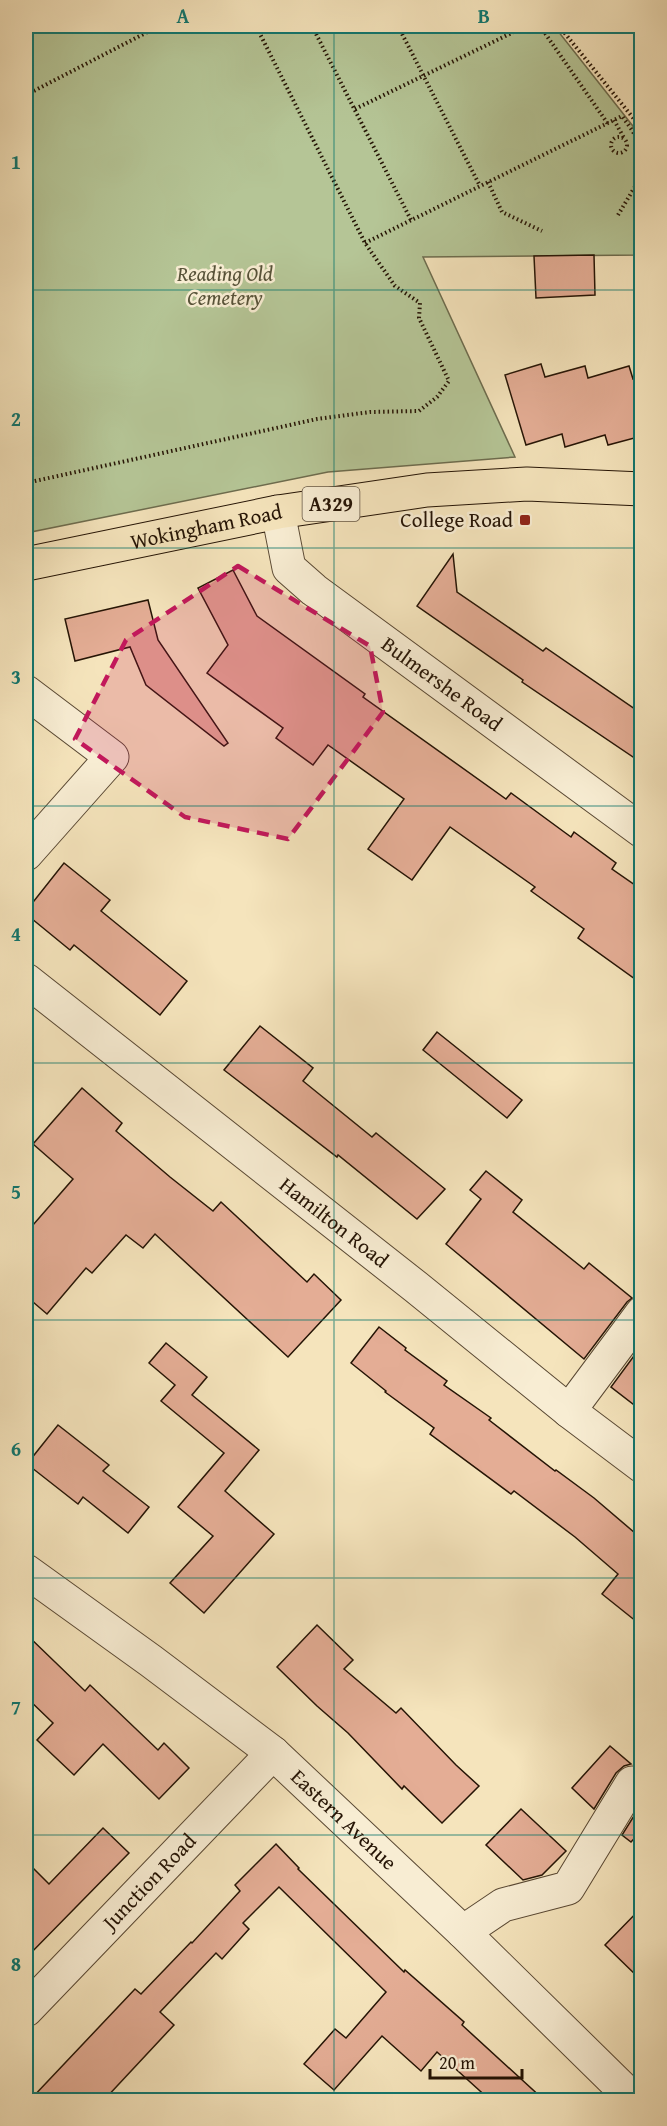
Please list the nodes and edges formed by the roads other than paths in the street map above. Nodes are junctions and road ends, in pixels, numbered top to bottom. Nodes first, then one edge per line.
1 (642, 489) edge
2 (278, 512) junction
3 (26, 564) edge
4 (26, 692) edge
5 (642, 831) edge
6 (26, 854) edge
7 (26, 980) edge
8 (642, 1313) edge
9 (569, 1411) junction
10 (642, 1466) edge
11 (26, 1571) edge
12 (273, 1753) junction
13 (632, 1783) dead end
14 (463, 1932) junction
15 (26, 2010) edge
16 (634, 2100) edge

1 - 2 main road, Wokingham Road / A329
2 - 3 main road, Wokingham Road / A329
2 - 5 street, Bulmershe Road
4 - 6 street
7 - 9 street, Hamilton Road
8 - 9 street
9 - 10 street, Hamilton Road
11 - 12 street, Eastern Avenue
12 - 14 street, Eastern Avenue
12 - 15 street, Junction Road
13 - 14 street
14 - 16 street, Eastern Avenue

